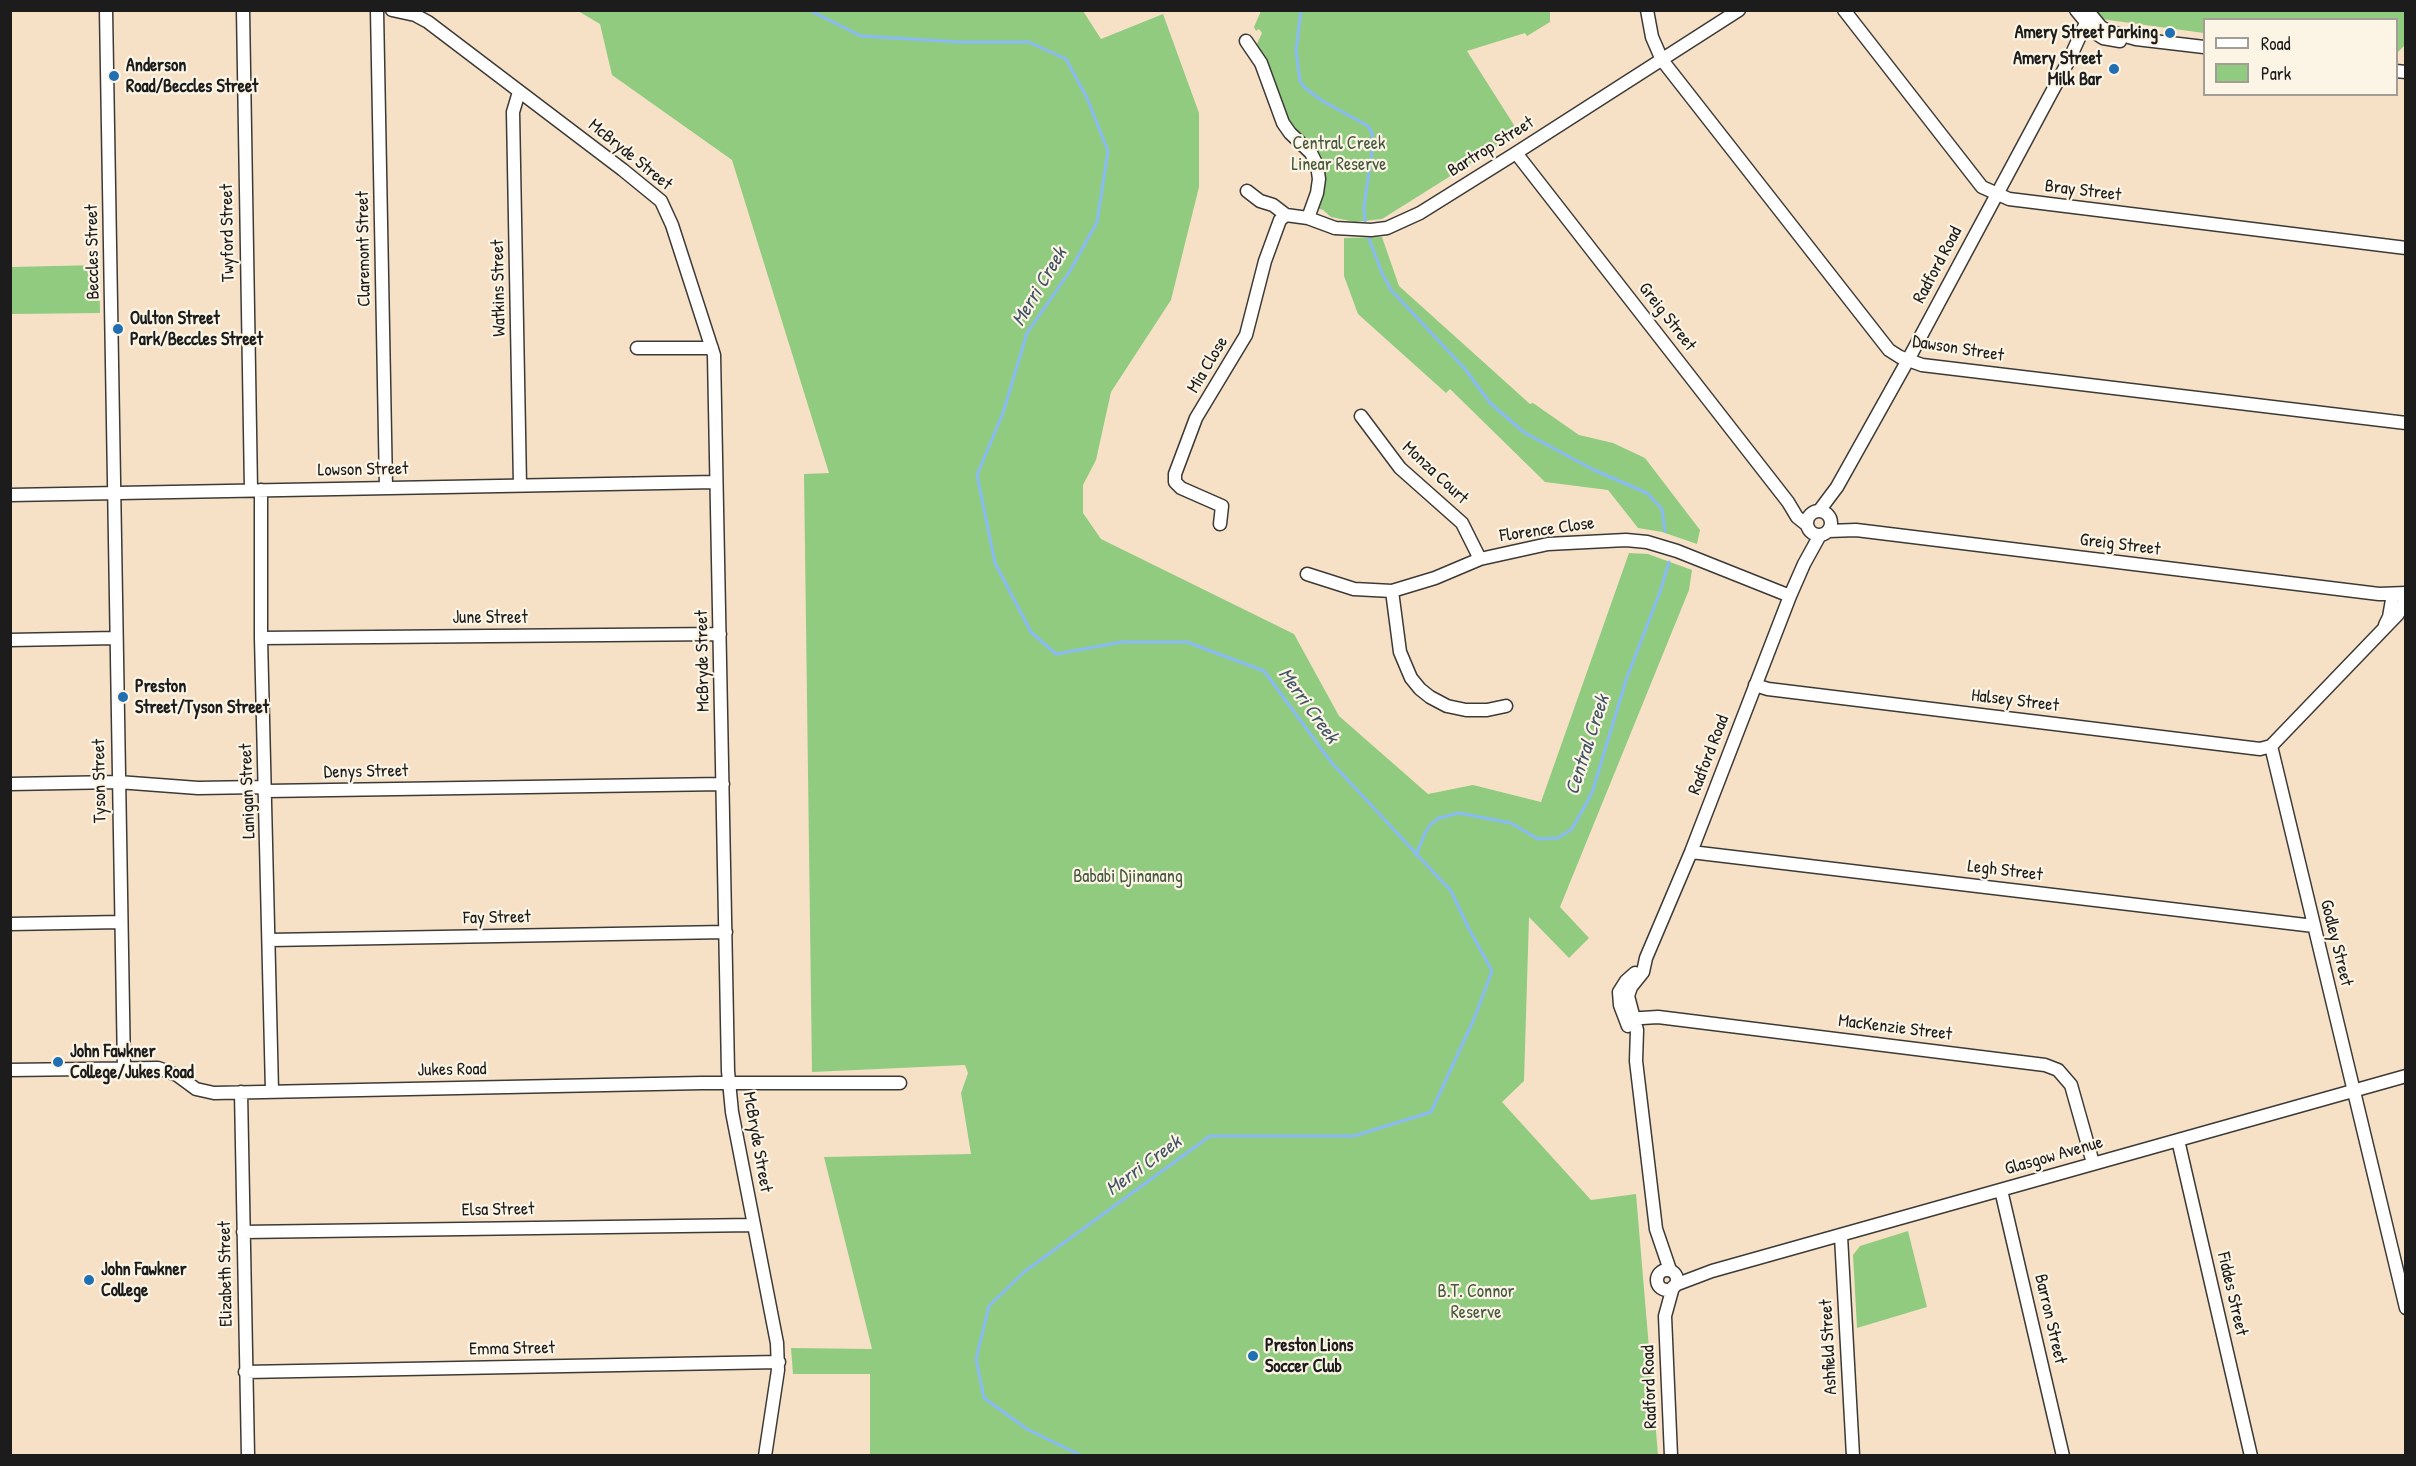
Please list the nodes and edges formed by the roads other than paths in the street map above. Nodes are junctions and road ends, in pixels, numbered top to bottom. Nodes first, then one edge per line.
1 (106, 10) edge
2 (243, 10) edge
3 (377, 10) edge
4 (392, 10) edge
5 (1647, 10) edge
6 (1739, 10) edge
7 (1844, 10) edge
8 (2076, 10) edge
9 (2087, 16) edge
10 (2098, 30) junction
11 (1246, 41) dead end
12 (2203, 48) edge
13 (1662, 60) junction
14 (2069, 60) junction
15 (519, 92) junction
16 (1516, 153) junction
17 (1246, 191) dead end
18 (1997, 193) junction
19 (1286, 215) junction
20 (1308, 218) junction
21 (2406, 248) edge
22 (637, 348) dead end
23 (712, 348) junction
24 (1908, 360) junction
25 (1361, 416) dead end
26 (2406, 423) edge
27 (716, 482) junction
28 (520, 485) junction
29 (1838, 487) junction
30 (386, 488) junction
31 (256, 490) junction
32 (114, 493) junction
33 (10, 495) edge
34 (1788, 502) junction
35 (1815, 512) junction
36 (1220, 524) dead end
37 (1807, 527) junction
38 (1828, 527) junction
39 (1480, 559) junction
40 (1804, 564) junction
41 (1307, 574) dead end
42 (1392, 591) junction
43 (1790, 596) junction
44 (2400, 598) edge
45 (720, 634) junction
46 (116, 638) junction
47 (261, 638) junction
48 (10, 640) edge
49 (1755, 685) junction
50 (1506, 705) dead end
51 (2271, 746) junction
52 (118, 782) junction
53 (10, 784) edge
54 (723, 784) junction
55 (266, 791) junction
56 (1691, 852) junction
57 (120, 922) junction
58 (10, 924) edge
59 (2314, 926) junction
60 (726, 932) junction
61 (269, 940) junction
62 (1630, 1019) junction
63 (124, 1068) junction
64 (10, 1070) edge
65 (2406, 1076) edge
66 (900, 1083) dead end
67 (729, 1084) junction
68 (2354, 1090) junction
69 (272, 1091) junction
70 (241, 1092) junction
71 (2178, 1140) junction
72 (2093, 1163) junction
73 (2001, 1190) junction
74 (754, 1225) junction
75 (243, 1232) junction
76 (1841, 1236) junction
77 (1657, 1237) junction
78 (1673, 1279) junction
79 (1657, 1281) junction
80 (2406, 1308) edge
81 (1665, 1316) junction
82 (779, 1362) junction
83 (245, 1372) junction
84 (248, 1455) edge
85 (765, 1455) edge
86 (1671, 1455) edge
87 (1853, 1455) edge
88 (2063, 1455) edge
89 (2251, 1455) edge

1 - 32 street, Beccles Street
2 - 31 street, Twyford Street
3 - 30 street, Claremont Street
4 - 15 street, McBryde Street
5 - 13 street, Dawson Street
6 - 13 street, Bartrop Street
7 - 18 street, Bray Street
8 - 9 street
9 - 10 street
9 - 14 street, Radford Road
10 - 12 street
10 - 14 street, Radford Road
11 - 20 street
13 - 16 street, Bartrop Street
13 - 24 street, Dawson Street
14 - 18 street, Radford Road
15 - 23 street, McBryde Street
15 - 28 street, Watkins Street
16 - 20 street, Bartrop Street
16 - 34 street, Greig Street
17 - 19 street, Bartrop Street
18 - 21 street, Bray Street
18 - 24 street, Radford Road
19 - 20 street, Bartrop Street
19 - 36 street, Mia Close
22 - 23 street
23 - 27 street, McBryde Street
24 - 26 street, Dawson Street
24 - 29 street, Radford Road
25 - 39 street, Monza Court
27 - 28 street, Lowson Street
27 - 45 street, McBryde Street
28 - 30 street, Lowson Street
29 - 35 street, Radford Road
29 - 38 street, Radford Road
30 - 31 street, Lowson Street
31 - 32 street, Lowson Street
31 - 47 street, Lanigan Street
32 - 33 street, Lowson Street
32 - 46 street, Tyson Street
34 - 35 street, Greig Street
34 - 37 street, Greig Street
35 - 37 street
35 - 38 street
37 - 38 street
37 - 40 street, Radford Road
38 - 40 street, Radford Road
38 - 44 street, Greig Street
39 - 42 street, Florence Close
39 - 43 street, Florence Close
40 - 43 street, Radford Road
41 - 42 street, Florence Close
42 - 50 street
43 - 49 street, Radford Road
44 - 51 street
45 - 47 street, June Street
45 - 54 street, McBryde Street
46 - 48 street
46 - 52 street, Tyson Street
47 - 55 street, Lanigan Street
49 - 51 street, Halsey Street
49 - 56 street, Radford Road
51 - 59 street, Godley Street
52 - 53 street, Denys Street
52 - 55 street, Denys Street
52 - 57 street, Tyson Street
54 - 55 street, Denys Street
54 - 60 street, McBryde Street
55 - 61 street, Lanigan Street
56 - 59 street, Legh Street
56 - 62 street, Radford Road
57 - 58 street
57 - 63 street, Tyson Street
59 - 68 street, Godley Street
60 - 61 street, Fay Street
60 - 67 street, McBryde Street
61 - 69 street, Lanigan Street
62 - 72 street, MacKenzie Street
62 - 77 street, Radford Road
63 - 64 street, Jukes Road
63 - 70 street, Jukes Road
65 - 68 street, Glasgow Avenue
66 - 67 street, Jukes Road
67 - 69 street, Jukes Road
67 - 74 street, McBryde Street
68 - 71 street, Glasgow Avenue
68 - 80 street, Godley Street
69 - 70 street, Jukes Road
70 - 75 street, Elizabeth Street
71 - 72 street, Glasgow Avenue
71 - 89 street, Fiddes Street
72 - 73 street, Glasgow Avenue
73 - 76 street, Glasgow Avenue
73 - 88 street, Barron Street
74 - 75 street, Elsa Street
74 - 82 street, McBryde Street
75 - 83 street, Elizabeth Street
76 - 78 street, Glasgow Avenue
76 - 87 street, Ashfield Street
77 - 78 street, Radford Road
77 - 79 street, Radford Road
78 - 79 street
78 - 81 street, Radford Road
79 - 81 street, Radford Road
81 - 86 street, Radford Road
82 - 83 street, Emma Street
82 - 85 street, McBryde Street
83 - 84 street, Elizabeth Street

